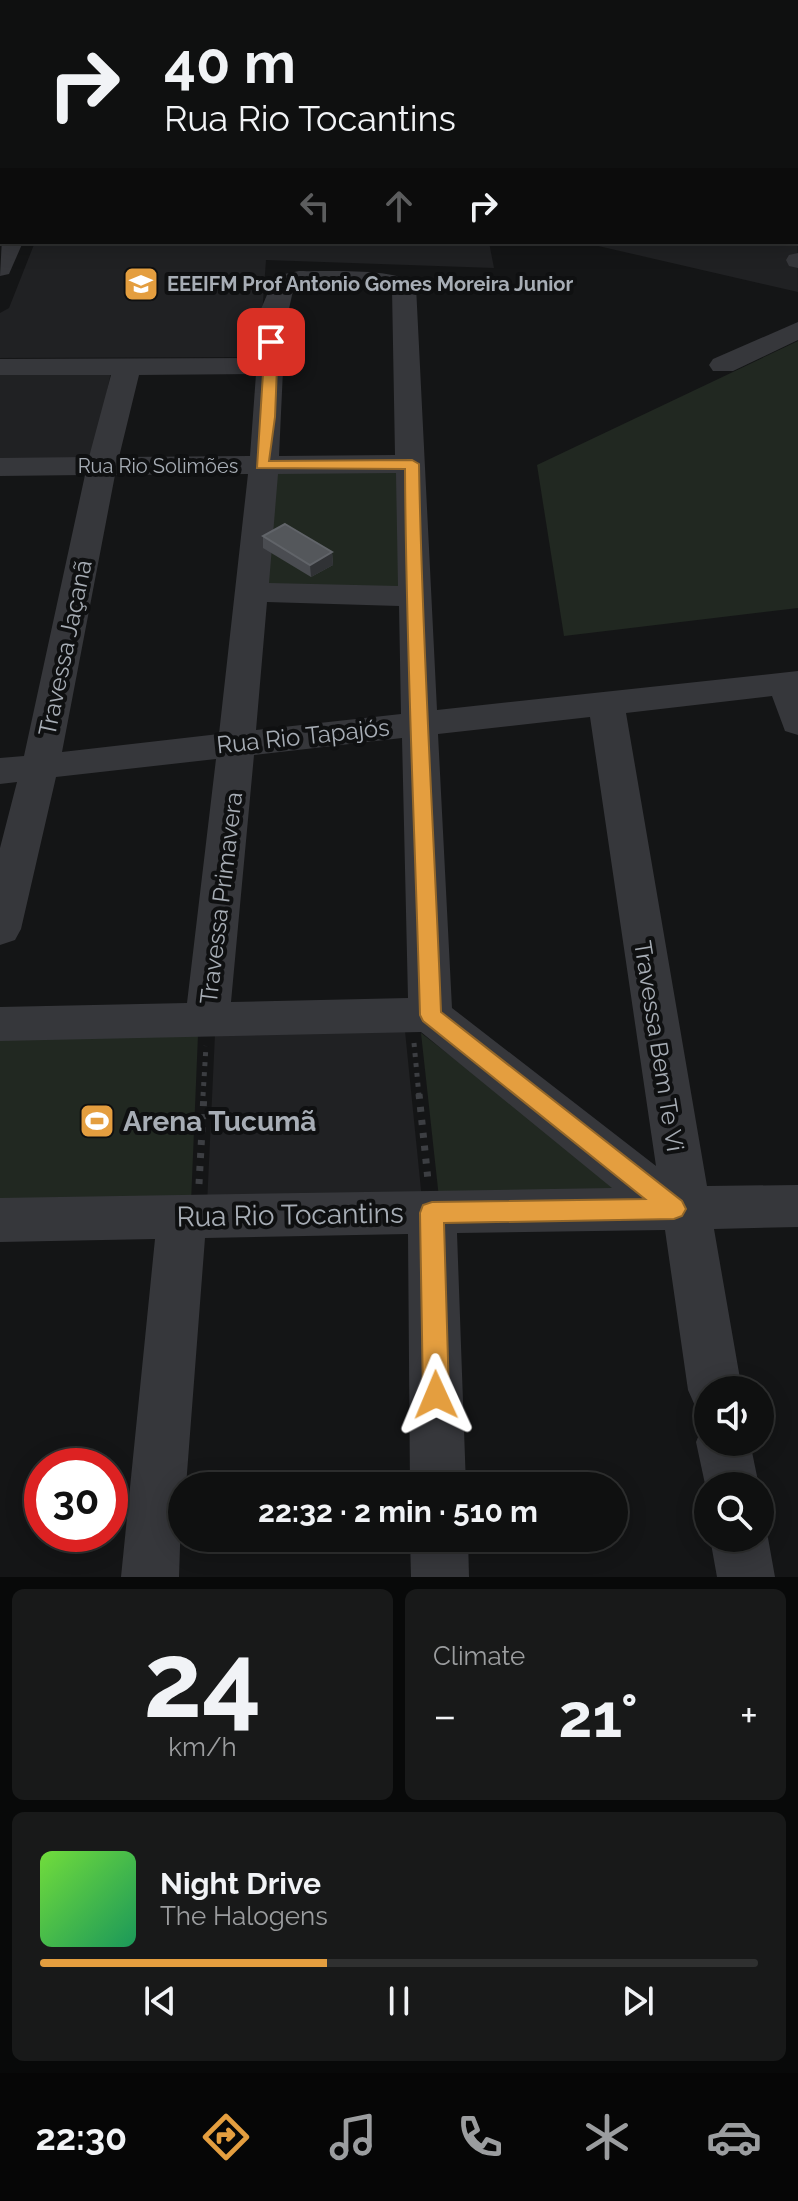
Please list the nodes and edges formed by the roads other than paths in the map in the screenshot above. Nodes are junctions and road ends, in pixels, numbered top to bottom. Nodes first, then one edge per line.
1 (10, 244) edge
2 (0, 269) edge
3 (798, 330) edge
4 (723, 365) dead end
5 (270, 366) junction
6 (0, 367) edge
7 (127, 367) junction
8 (412, 464) junction
9 (262, 465) junction
10 (102, 466) junction
11 (0, 467) edge
12 (252, 592) junction
13 (414, 596) junction
14 (792, 682) edge
15 (606, 702) junction
16 (421, 722) junction
17 (798, 723) edge
18 (238, 743) junction
19 (39, 766) junction
20 (0, 771) edge
21 (0, 929) edge
22 (420, 1016) junction
23 (207, 1020) junction
24 (0, 1024) edge
25 (798, 1206) edge
26 (679, 1209) junction
27 (432, 1213) junction
28 (190, 1217) junction
29 (0, 1220) edge
30 (712, 1376) edge
31 (438, 1472) edge
32 (439, 1552) edge
33 (742, 1552) edge
34 (150, 1577) edge
35 (440, 1577) edge
36 (746, 1577) edge

1 - 2 street
3 - 4 street
5 - 7 street
5 - 8 street, Travessa Primavera
5 - 9 street, Travessa Primavera
6 - 7 street
7 - 10 street, Travessa Jaçanã
8 - 9 street, Rua Rio Solimões
8 - 13 street
9 - 10 street, Rua Rio Solimões
9 - 12 street, Travessa Primavera
10 - 11 street, Rua Rio Solimões
10 - 19 street, Travessa Jaçanã
12 - 13 street
12 - 18 street, Travessa Primavera
13 - 16 street
14 - 15 street, Rua Rio Tapajós
14 - 17 street
15 - 16 street, Rua Rio Tapajós
15 - 26 street, Travessa Bem Te Vi
16 - 18 street, Rua Rio Tapajós
16 - 22 street
18 - 19 street, Rua Rio Tapajós
18 - 23 street, Travessa Primavera
19 - 20 street, Rua Rio Tapajós
19 - 21 street, Travessa Jaçanã
22 - 23 street
22 - 26 street
23 - 24 street
25 - 26 street, Rua Rio Tocantins
26 - 27 street, Rua Rio Tocantins
26 - 30 street, Travessa Bem Te Vi
27 - 28 street, Rua Rio Tocantins
27 - 31 street
28 - 29 street, Rua Rio Tocantins
28 - 34 street
32 - 35 street
33 - 36 street

